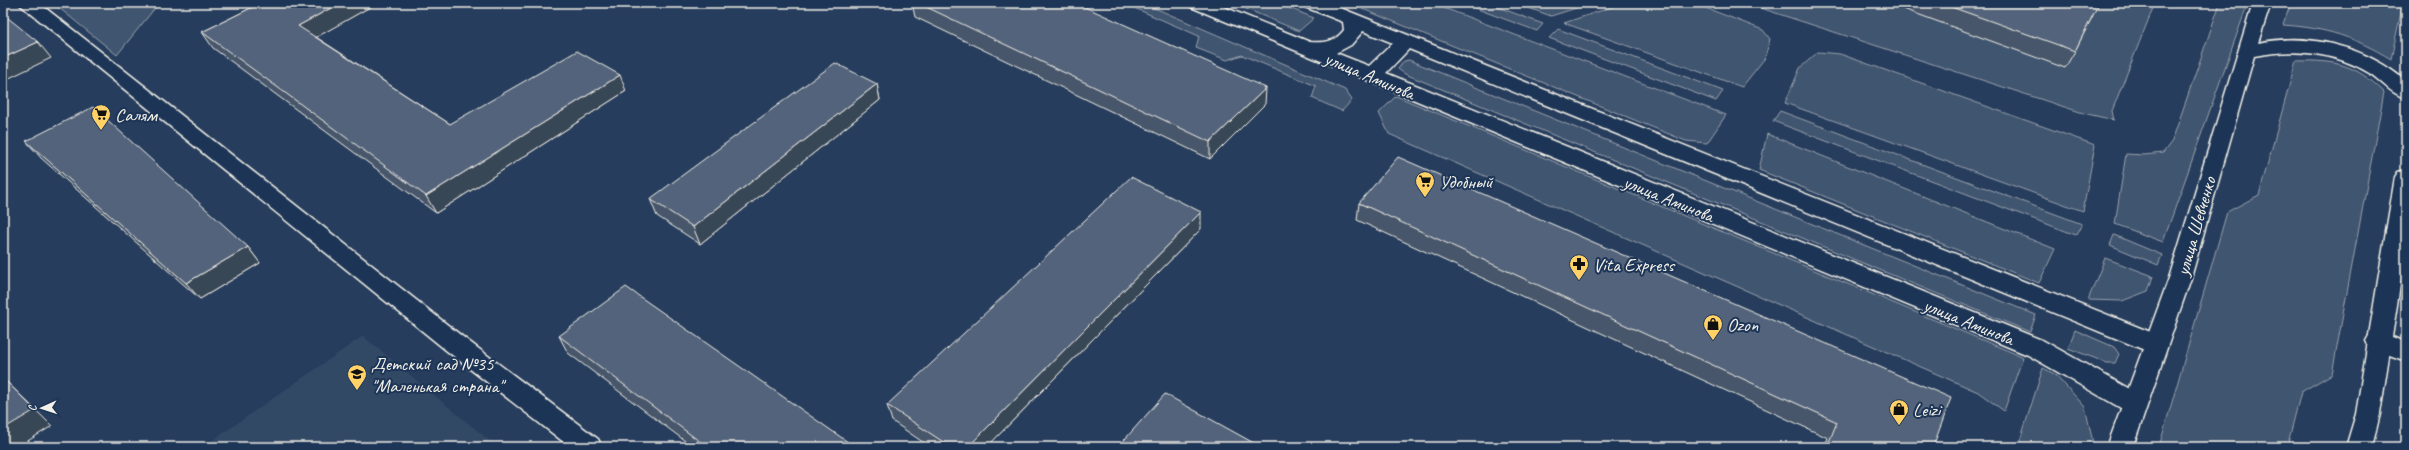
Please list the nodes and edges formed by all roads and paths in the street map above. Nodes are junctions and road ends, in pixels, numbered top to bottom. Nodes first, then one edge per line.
1 (27, 3) edge
2 (1198, 3) edge
3 (1312, 3) edge
4 (2262, 3) edge
5 (1351, 18) junction
6 (1406, 41) junction
7 (1306, 48) junction
8 (2246, 52) junction
9 (1371, 76) junction
10 (2406, 92) edge
11 (2406, 177) edge
12 (2378, 341) junction
13 (2155, 344) junction
14 (2406, 352) edge
15 (2135, 404) junction
16 (589, 447) edge
17 (2120, 447) edge
18 (2359, 447) edge

1 - 16 street
2 - 7 street, улица Аминова
3 - 5 street
4 - 8 street, улица Шевченко
5 - 6 street
5 - 7 street
6 - 9 street
6 - 13 street
7 - 9 street, улица Аминова
8 - 10 street
8 - 13 street, улица Шевченко
9 - 15 street, улица Аминова
11 - 12 street
12 - 14 street
12 - 18 street
13 - 15 street, улица Шевченко
15 - 17 street, улица Шевченко

